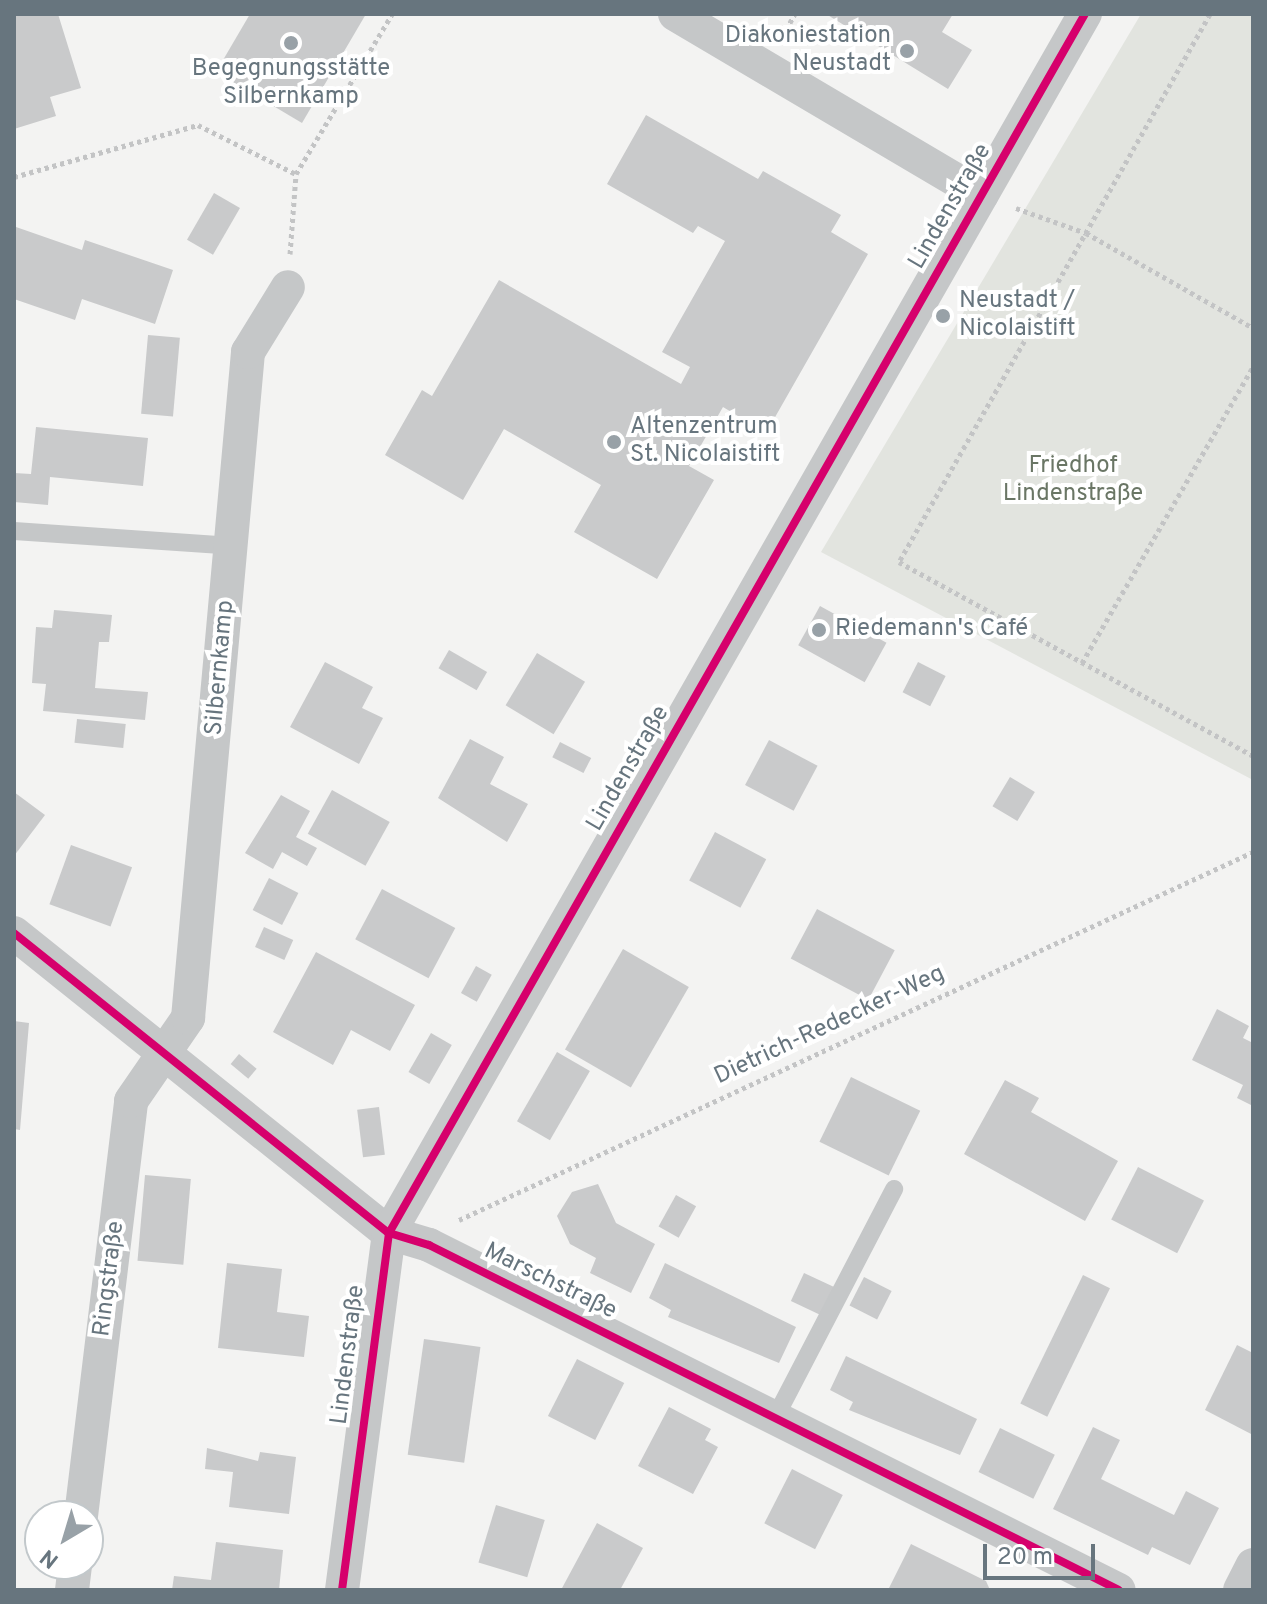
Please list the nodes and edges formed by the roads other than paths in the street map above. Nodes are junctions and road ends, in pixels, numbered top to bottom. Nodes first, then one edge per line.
1 (675, 14) edge
2 (1085, 14) edge
3 (981, 195) junction
4 (288, 287) road end
5 (14, 531) edge
6 (232, 546) junction
7 (14, 933) edge
8 (168, 1054) junction
9 (894, 1189) dead end
10 (389, 1233) junction
11 (776, 1416) junction
12 (83, 1500) edge
13 (1253, 1565) edge
14 (342, 1590) edge
15 (1119, 1590) edge
16 (1240, 1590) edge

1 - 3 street
2 - 3 street, Lindenstraße
3 - 10 street, Lindenstraße
4 - 6 street, Silbernkamp
5 - 6 lane
6 - 8 street, Silbernkamp
7 - 8 street, Marschstraße
8 - 10 street, Marschstraße
8 - 12 street, Ringstraße
9 - 11 lane
10 - 11 street, Marschstraße
10 - 14 street, Lindenstraße
11 - 15 street, Marschstraße
13 - 16 street

